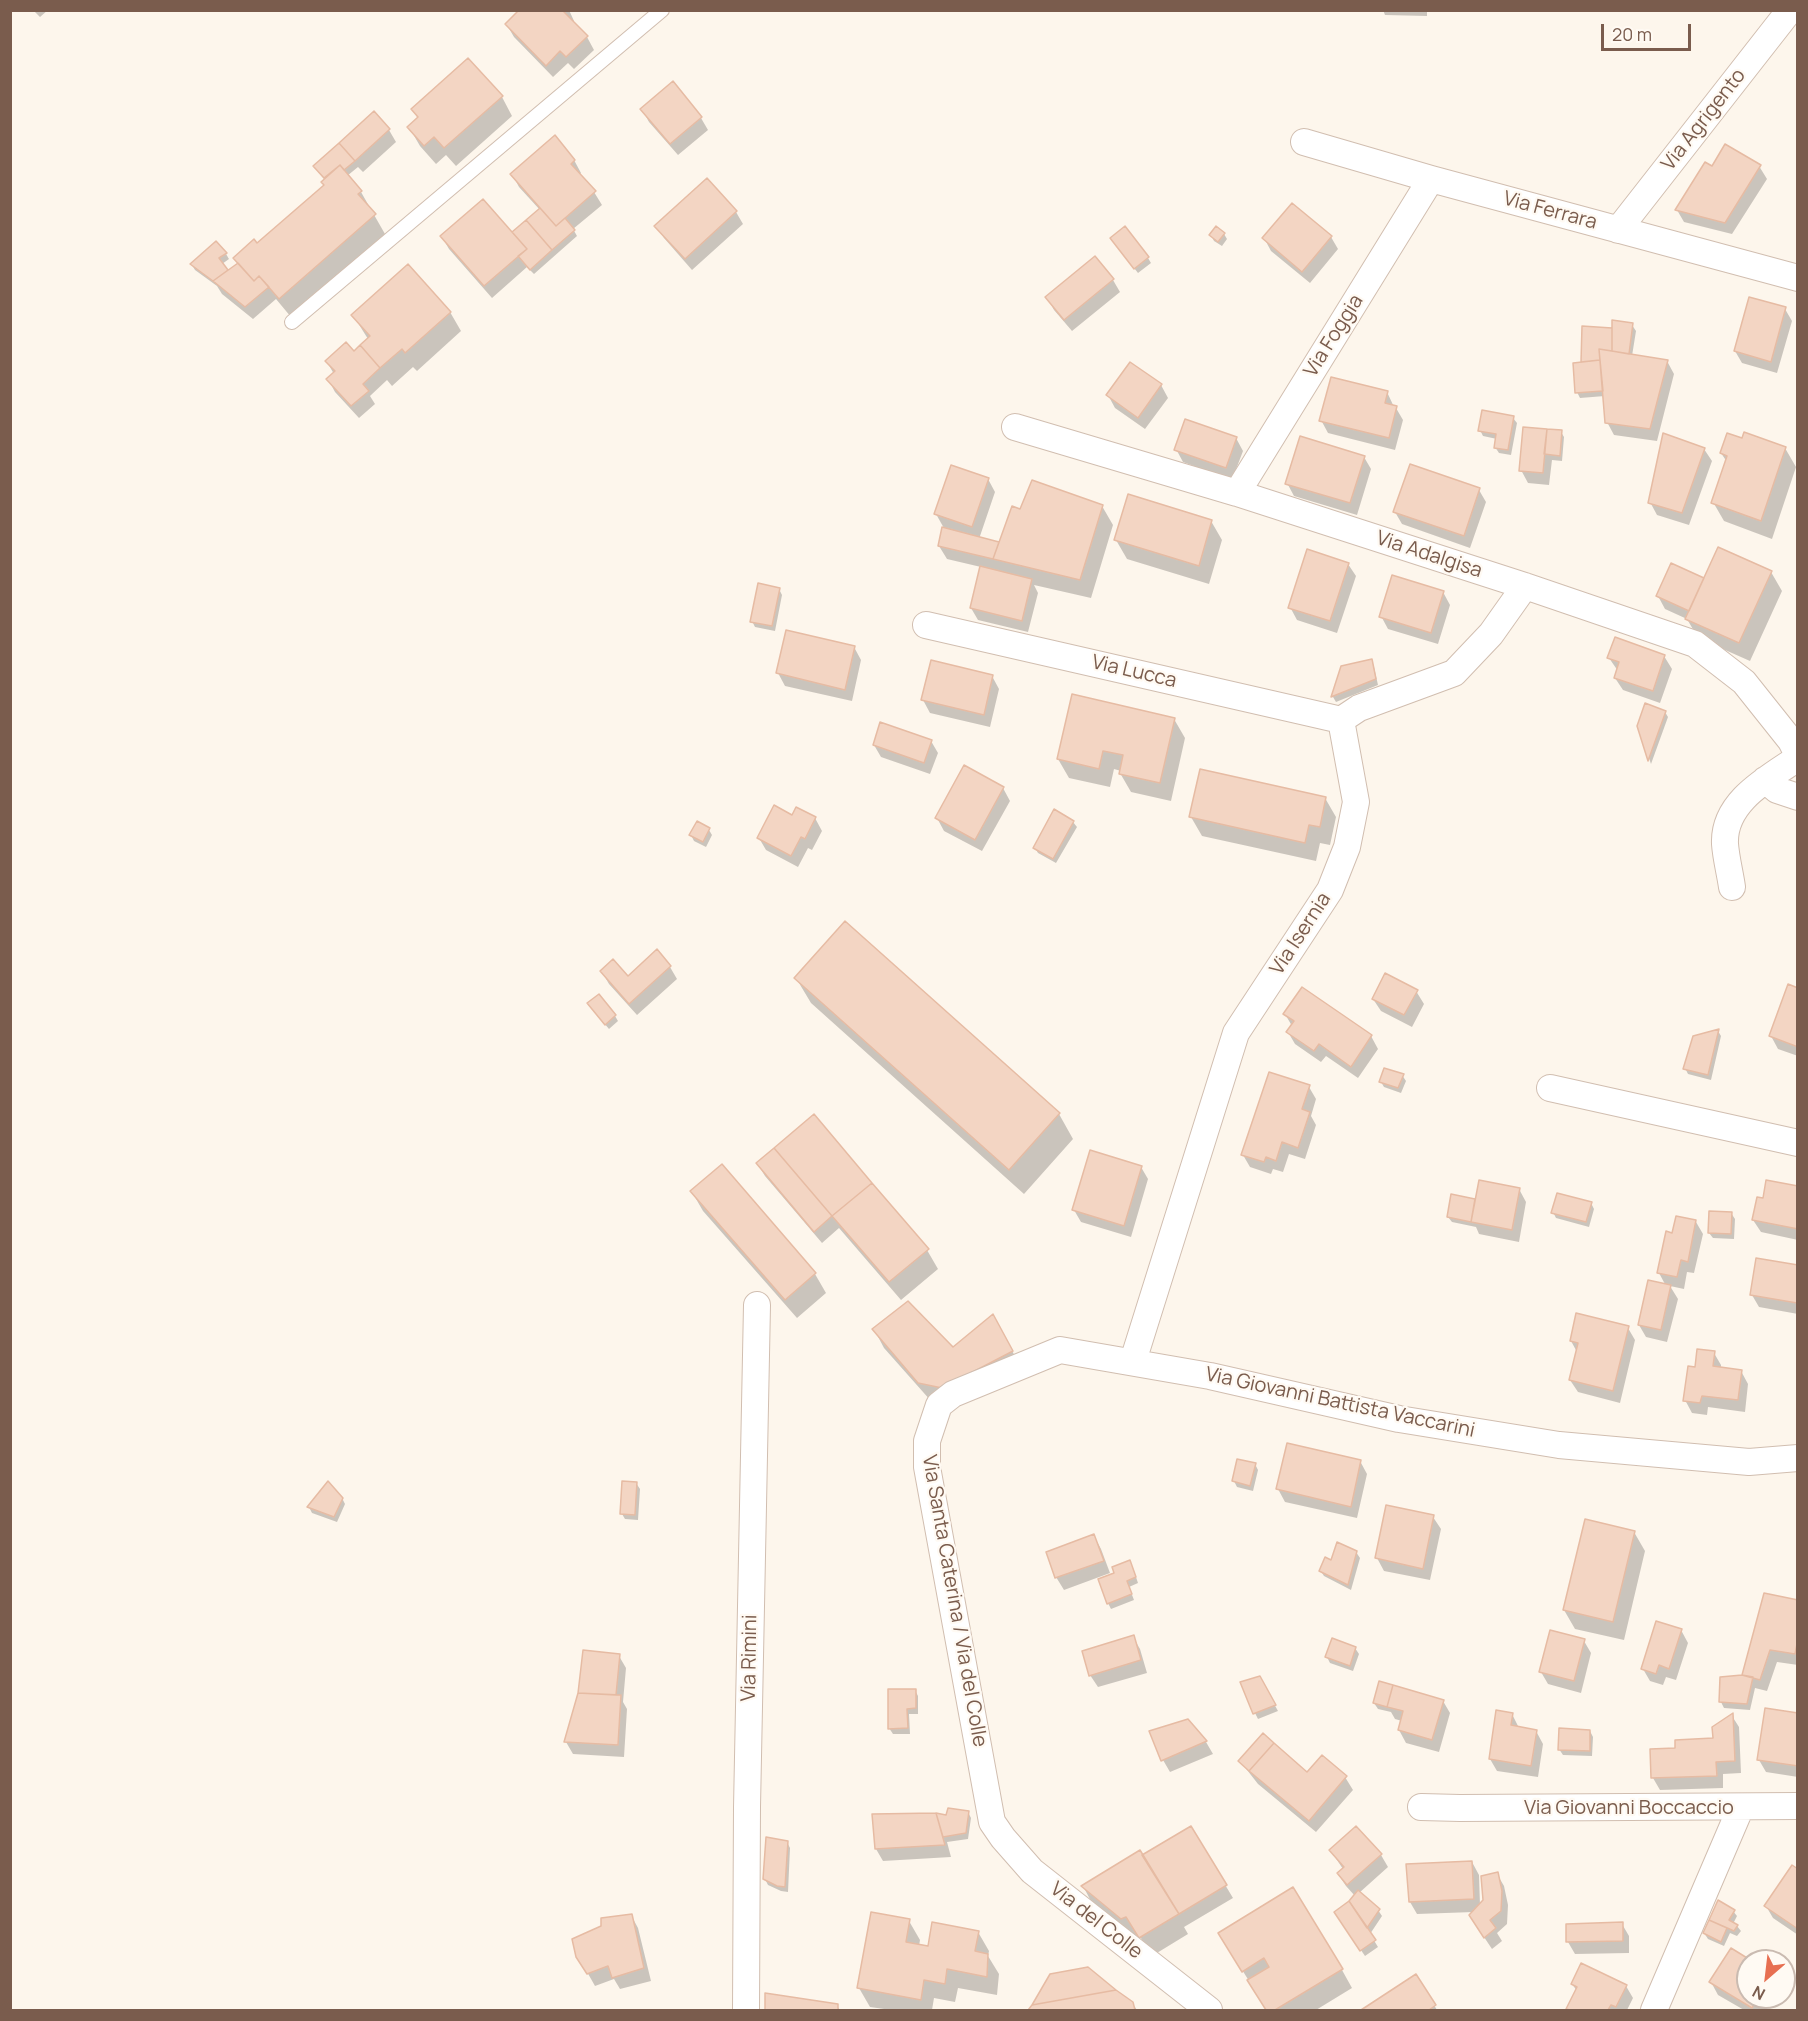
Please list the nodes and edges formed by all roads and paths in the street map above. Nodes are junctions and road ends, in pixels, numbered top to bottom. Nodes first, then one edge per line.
1 (662, 10) edge
2 (1790, 10) edge
3 (1304, 142) dead end
4 (1431, 179) junction
5 (1618, 230) junction
6 (1797, 278) edge
7 (292, 322) dead end
8 (1015, 427) dead end
9 (1237, 493) junction
10 (1525, 586) junction
11 (926, 625) dead end
12 (1341, 720) junction
13 (1797, 757) edge
14 (1765, 780) junction
15 (1797, 797) edge
16 (1732, 887) dead end
17 (1550, 1088) dead end
18 (1797, 1143) edge
19 (757, 1305) dead end
20 (1133, 1361) junction
21 (992, 1377) joint
22 (1797, 1458) edge
23 (1797, 1806) edge
24 (1421, 1807) dead end
25 (1741, 1807) junction
26 (992, 1822) joint
27 (746, 2010) edge
28 (1209, 2010) edge
29 (1654, 2010) edge

1 - 7 lane
2 - 5 street, Via Agrigento
3 - 4 street, Via Ferrara
4 - 5 street, Via Ferrara
4 - 9 street, Via Foggia
5 - 6 street, Via Ferrara
8 - 9 street, Via Adalgisa
9 - 10 street, Via Adalgisa
10 - 12 street
10 - 13 street, Via Adalgisa
11 - 12 street, Via Lucca
12 - 20 street, Via Isernia
13 - 14 street
14 - 15 street
14 - 16 street
17 - 18 street
19 - 27 street, Via Rimini
20 - 21 street, Via Giovanni Battista Vaccarini
20 - 22 street, Via Giovanni Battista Vaccarini
21 - 26 street, Via Santa Caterina / Via del Colle
23 - 25 street, Via Giovanni Boccaccio
24 - 25 street, Via Giovanni Boccaccio
25 - 29 street
26 - 28 street, Via del Colle

